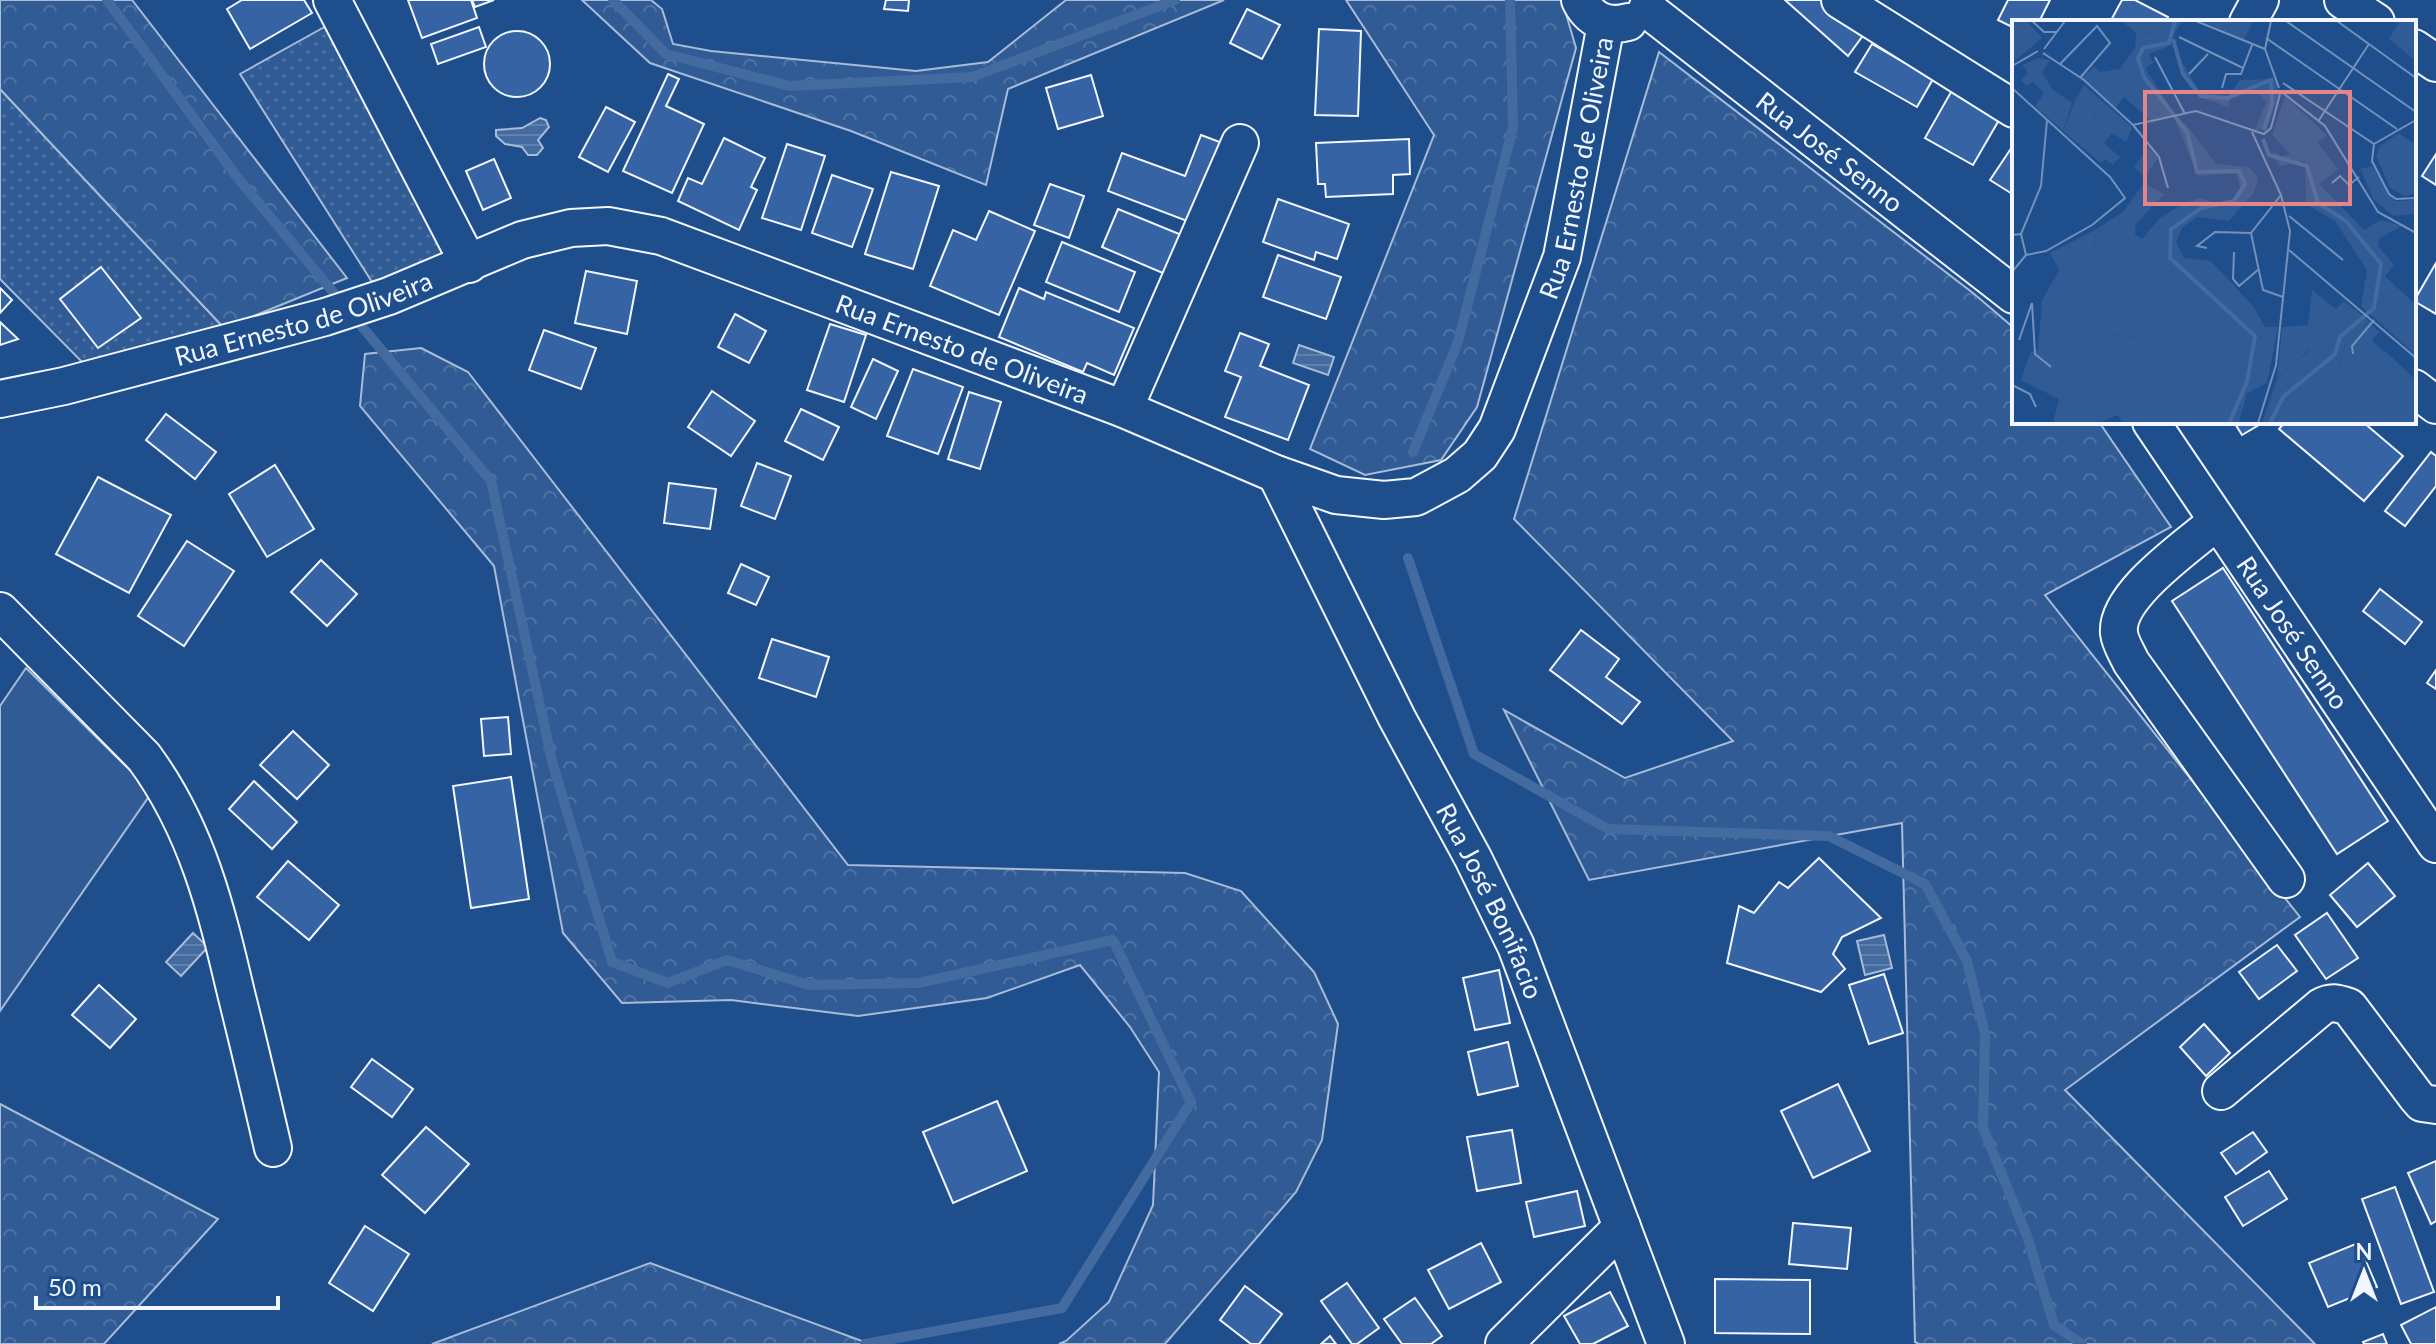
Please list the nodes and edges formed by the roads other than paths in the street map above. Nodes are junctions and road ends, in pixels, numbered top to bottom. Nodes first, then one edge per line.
1 (332, 0) edge
2 (1840, 0) edge
3 (2260, 0) edge
4 (2343, 0) edge
5 (1649, 4) edge
6 (1593, 12) edge
7 (2249, 20) edge
8 (2373, 20) edge
9 (2416, 49) edge
10 (2436, 63) edge
11 (2012, 108) edge
12 (1240, 143) dead end
13 (469, 264) junction
14 (2012, 293) edge
15 (2416, 390) edge
16 (0, 399) edge
17 (2436, 405) edge
18 (1124, 409) junction
19 (2152, 424) edge
20 (1276, 474) junction
21 (2216, 522) junction
22 (0, 611) edge
23 (2436, 844) edge
24 (2286, 879) dead end
25 (2221, 1091) dead end
26 (2434, 1106) edge
27 (273, 1148) dead end
28 (1622, 1227) junction
29 (1504, 1344) edge
30 (1666, 1344) edge

1 - 13 street
2 - 11 street
3 - 7 street
4 - 8 street
5 - 6 street
5 - 14 street, Rua José Senno
6 - 20 street, Rua Ernesto de Oliveira
9 - 10 street
12 - 18 street
13 - 16 street, Rua Ernesto de Oliveira
13 - 18 street, Rua Ernesto de Oliveira
15 - 17 street
18 - 20 street, Rua Ernesto de Oliveira
19 - 21 street, Rua José Senno
20 - 28 street, Rua José Bonifacio
21 - 23 street, Rua José Senno
21 - 24 street
22 - 27 street
25 - 26 street
28 - 29 street
28 - 30 street, Rua José Bonifacio

